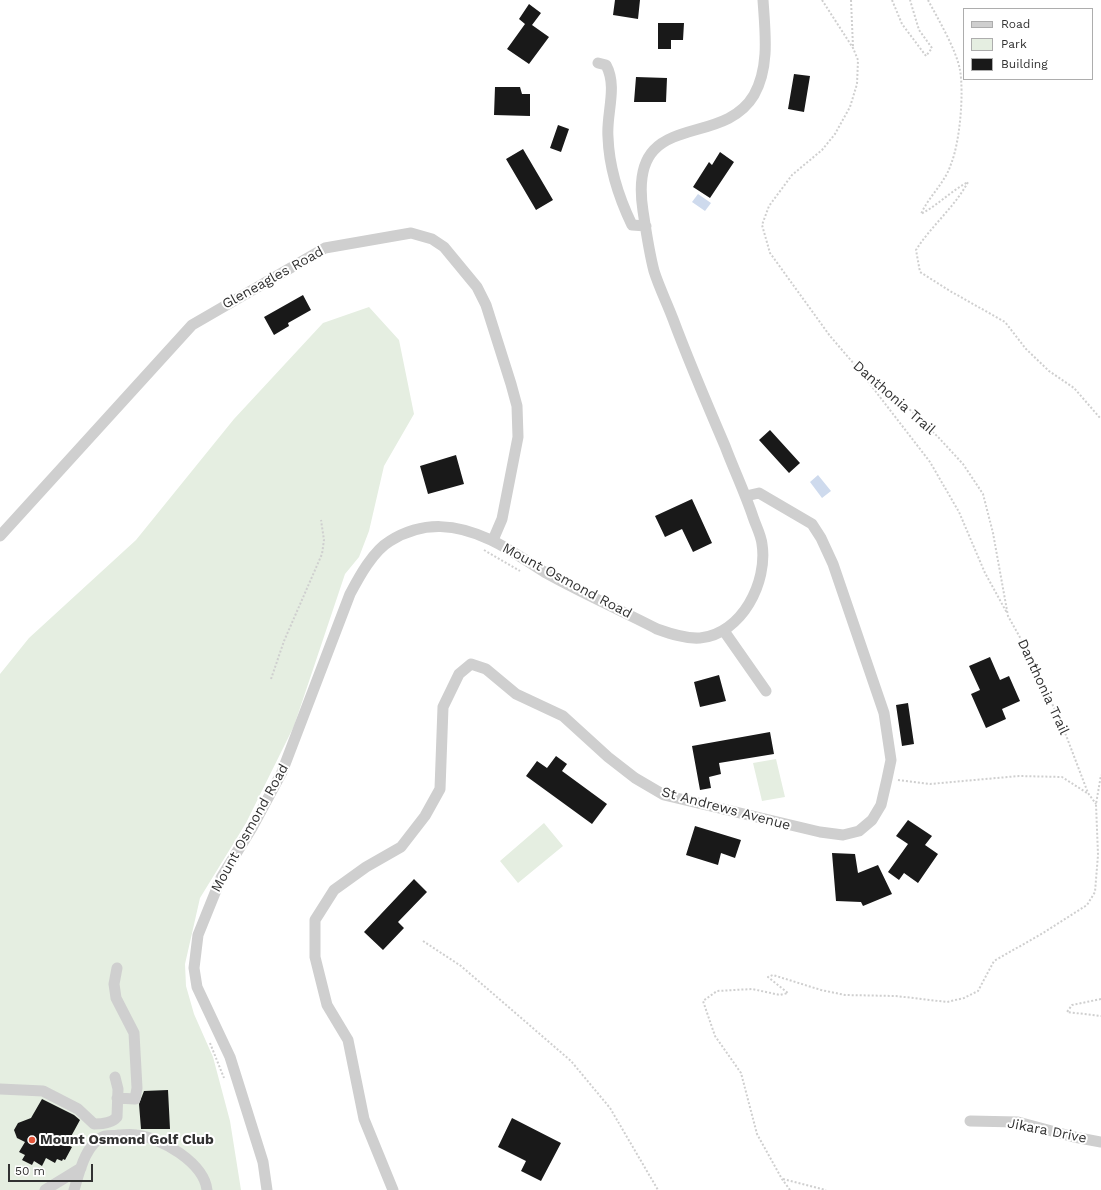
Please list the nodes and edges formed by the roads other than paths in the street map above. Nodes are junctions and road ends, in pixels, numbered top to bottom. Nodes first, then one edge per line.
1 (763, 0) edge
2 (598, 63) dead end
3 (646, 226) junction
4 (746, 496) junction
5 (0, 536) edge
6 (493, 540) junction
7 (724, 631) junction
8 (766, 691) dead end
9 (117, 968) dead end
10 (115, 1077) dead end
11 (0, 1089) edge
12 (117, 1098) junction
13 (970, 1121) dead end
14 (1101, 1142) edge
15 (81, 1168) junction
16 (45, 1190) edge
17 (74, 1190) edge
18 (206, 1190) edge
19 (266, 1190) edge
20 (393, 1190) edge

1 - 3 street, Mount Osmond Road
2 - 3 street
3 - 4 street, Mount Osmond Road
4 - 7 street, Mount Osmond Road
4 - 20 street, St Andrews Avenue
5 - 6 street, Gleneagles Road
6 - 7 street, Mount Osmond Road
6 - 19 street, Mount Osmond Road
7 - 8 street
9 - 12 street
10 - 12 street
11 - 12 street
13 - 14 street, Jikara Drive
15 - 16 street
15 - 17 street
15 - 18 street

